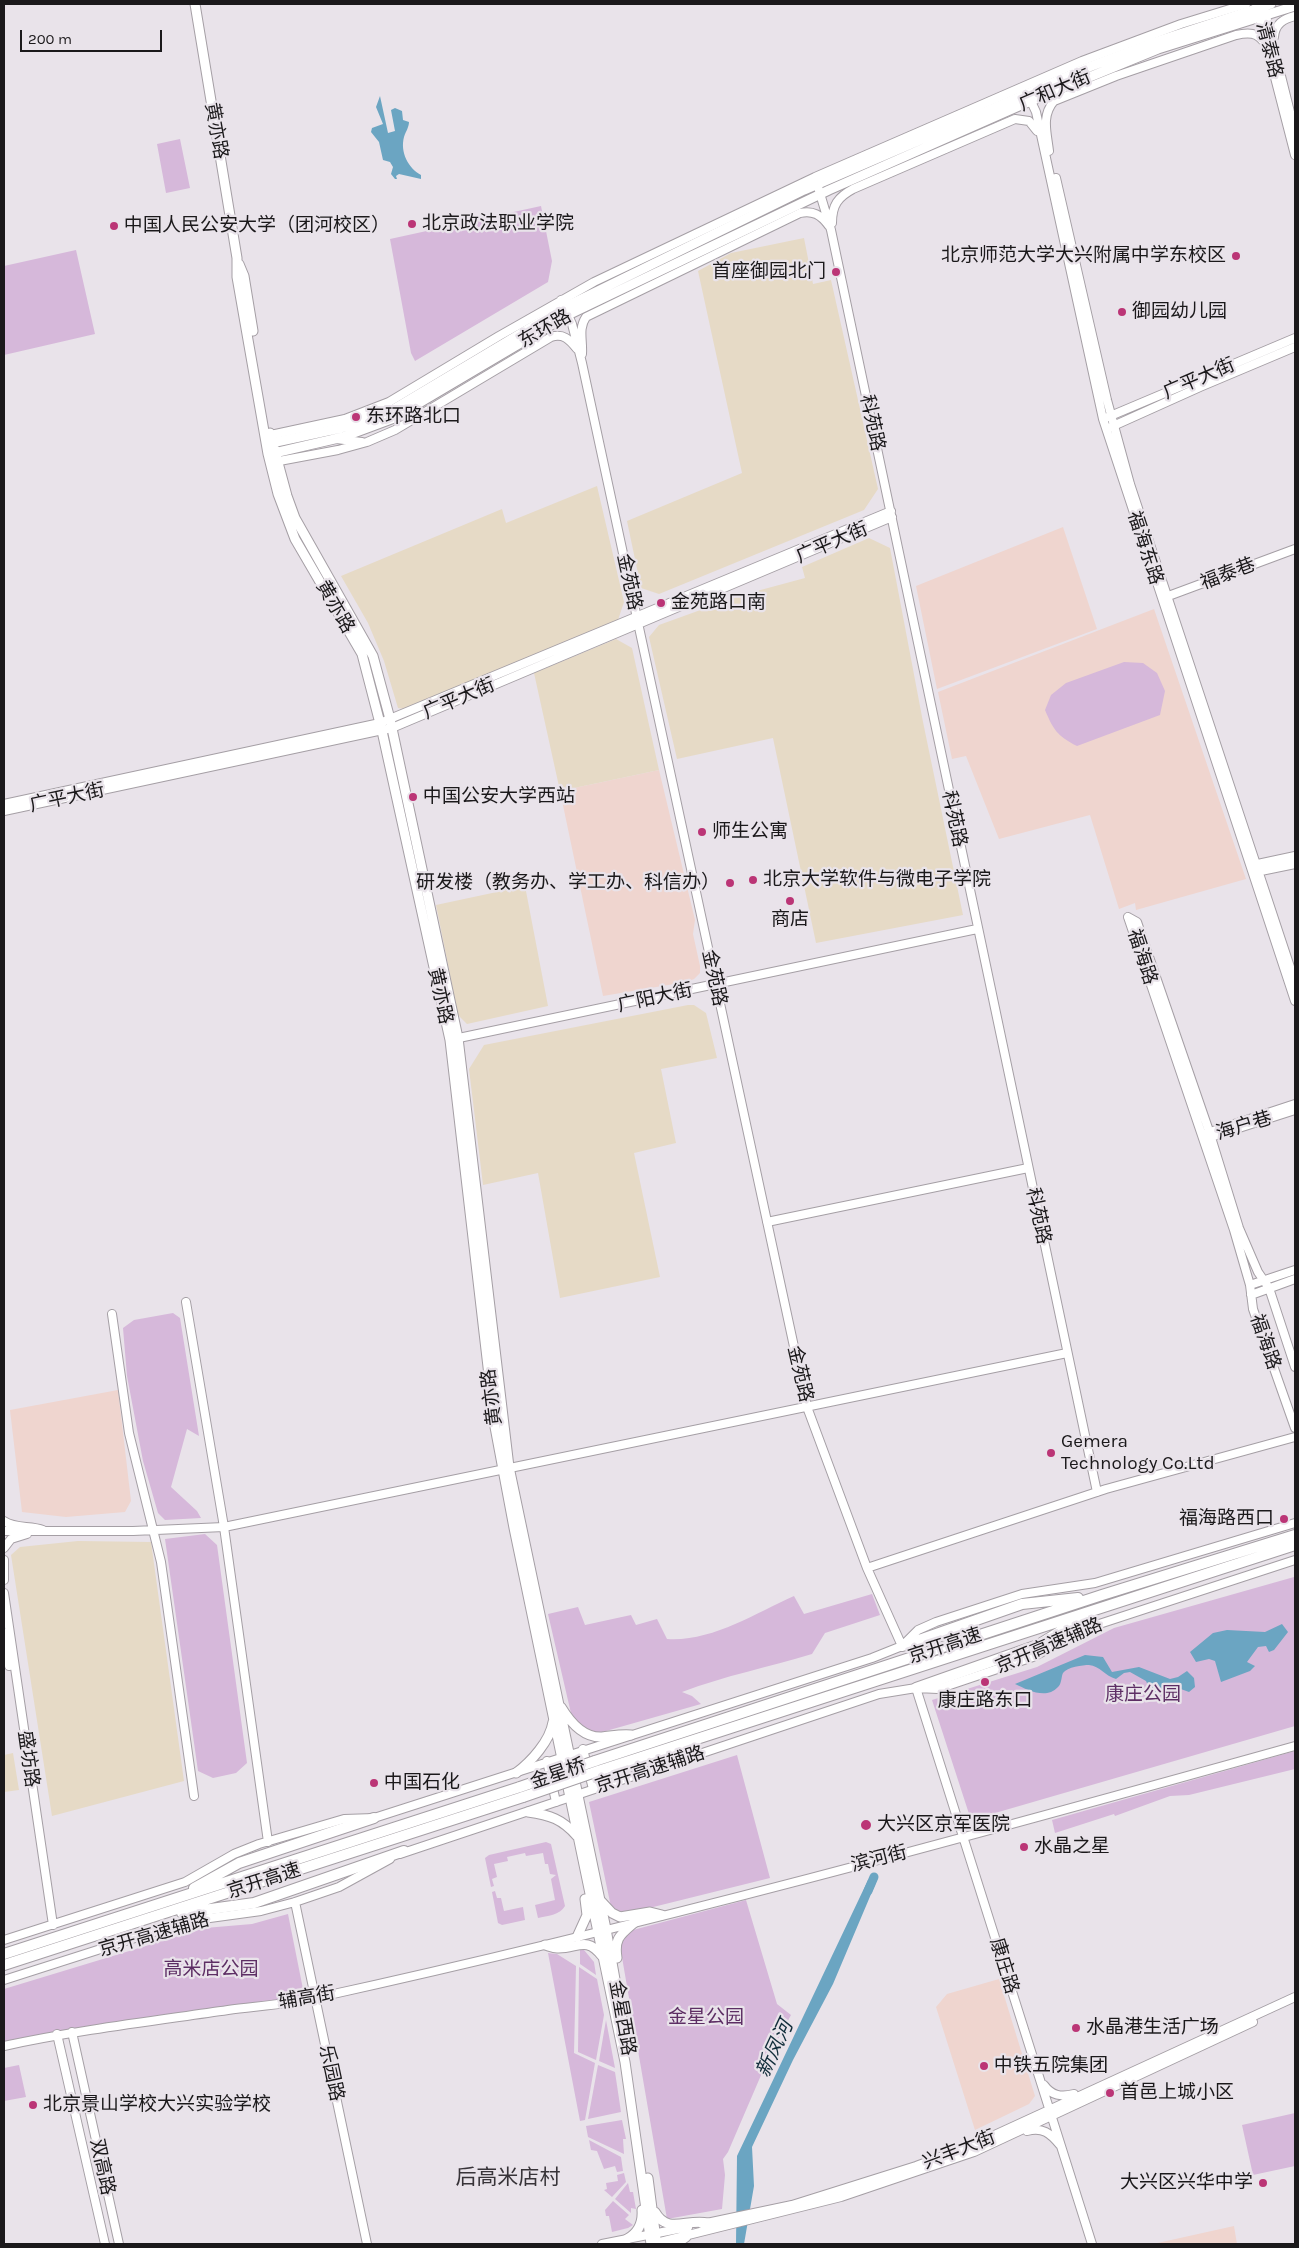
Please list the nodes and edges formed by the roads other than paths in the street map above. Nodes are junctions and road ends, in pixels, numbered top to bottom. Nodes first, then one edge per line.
1 (195, 4) edge
2 (1246, 4) edge
3 (1295, 6) edge
4 (1262, 8) edge
5 (1295, 16) edge
6 (1279, 23) junction
7 (1272, 51) junction
8 (1152, 52) junction
9 (1182, 52) junction
10 (1069, 85) junction
11 (1030, 92) junction
12 (1047, 108) junction
13 (985, 132) junction
14 (1295, 132) edge
15 (954, 135) junction
16 (1047, 151) junction
17 (1295, 155) edge
18 (852, 179) junction
19 (817, 180) junction
20 (821, 193) junction
21 (840, 196) junction
22 (721, 222) junction
23 (781, 222) junction
24 (756, 225) junction
25 (831, 230) junction
26 (742, 232) junction
27 (699, 240) junction
28 (724, 251) junction
29 (673, 253) junction
30 (648, 256) junction
31 (601, 299) junction
32 (565, 307) junction
33 (586, 317) junction
34 (514, 337) junction
35 (1295, 338) edge
36 (480, 347) junction
37 (1295, 348) edge
38 (579, 352) junction
39 (582, 363) junction
40 (504, 366) junction
41 (473, 372) junction
42 (455, 383) junction
43 (414, 387) junction
44 (400, 406) junction
45 (437, 406) junction
46 (1107, 417) junction
47 (1110, 428) junction
48 (334, 439) junction
49 (367, 442) junction
50 (270, 449) junction
51 (892, 514) junction
52 (1295, 549) edge
53 (1164, 598) junction
54 (637, 621) junction
55 (391, 723) junction
56 (381, 727) junction
57 (4, 804) edge
58 (4, 811) edge
59 (1295, 856) edge
60 (1295, 864) edge
61 (1254, 869) junction
62 (977, 929) junction
63 (1295, 982) edge
64 (716, 985) junction
65 (1295, 1001) edge
66 (454, 1039) junction
67 (1295, 1104) edge
68 (1295, 1110) edge
69 (1210, 1134) junction
70 (1202, 1136) junction
71 (1028, 1168) junction
72 (767, 1222) junction
73 (1295, 1270) edge
74 (1295, 1279) edge
75 (1264, 1280) junction
76 (1250, 1285) junction
77 (1269, 1288) junction
78 (1251, 1295) junction
79 (186, 1302) dead end
80 (112, 1314) dead end
81 (1067, 1353) junction
82 (1295, 1367) edge
83 (807, 1407) junction
84 (1295, 1428) edge
85 (1295, 1437) edge
86 (506, 1468) junction
87 (1097, 1492) junction
88 (4, 1521) edge
89 (1295, 1523) edge
90 (224, 1527) junction
91 (154, 1530) junction
92 (4, 1531) edge
93 (36, 1531) junction
94 (48, 1531) junction
95 (1295, 1535) edge
96 (1295, 1545) edge
97 (4, 1548) edge
98 (4, 1560) edge
99 (1295, 1560) edge
100 (867, 1568) junction
101 (4, 1580) edge
102 (4, 1593) edge
103 (1102, 1595) junction
104 (1103, 1606) junction
105 (4, 1633) edge
106 (902, 1646) junction
107 (916, 1688) junction
108 (558, 1701) junction
109 (554, 1720) junction
110 (631, 1735) junction
111 (1295, 1746) edge
112 (583, 1749) junction
113 (565, 1755) junction
114 (548, 1761) junction
115 (597, 1766) junction
116 (516, 1773) junction
117 (593, 1789) junction
118 (522, 1792) joint
119 (194, 1796) dead end
120 (573, 1796) junction
121 (556, 1802) junction
122 (528, 1812) junction
123 (374, 1818) junction
124 (577, 1836) junction
125 (964, 1837) junction
126 (268, 1842) junction
127 (404, 1851) junction
128 (585, 1874) junction
129 (599, 1899) junction
130 (294, 1902) junction
131 (155, 1912) junction
132 (662, 1915) junction
133 (635, 1922) junction
134 (51, 1926) junction
135 (602, 1930) junction
136 (577, 1936) junction
137 (4, 1940) edge
138 (545, 1945) junction
139 (4, 1954) edge
140 (604, 1959) junction
141 (4, 1965) edge
142 (4, 1980) edge
143 (616, 1988) junction
144 (1295, 1997) edge
145 (315, 1998) junction
146 (1295, 2002) edge
147 (72, 2032) junction
148 (56, 2034) junction
149 (4, 2046) edge
150 (1040, 2080) junction
151 (1085, 2092) junction
152 (1051, 2112) junction
153 (1018, 2132) junction
154 (1062, 2148) junction
155 (642, 2180) junction
156 (652, 2204) junction
157 (757, 2216) junction
158 (732, 2222) junction
159 (708, 2223) junction
160 (652, 2234) junction
161 (686, 2237) junction
162 (627, 2239) junction
163 (105, 2244) edge
164 (119, 2244) edge
165 (367, 2244) edge
166 (602, 2244) edge
167 (654, 2244) edge
168 (676, 2244) edge
169 (1092, 2244) edge

1 - 50 main road, 黄亦路
2 - 11 street
3 - 4 main road, 广和大街
3 - 6 street
4 - 7 street, 清泰路
4 - 8 main road, 广和大街
4 - 11 main road, 广和大街
5 - 6 street
6 - 7 street
7 - 9 street
7 - 14 street, 清泰路
7 - 17 street, 清泰路
8 - 9 street
8 - 10 main road, 广和大街
9 - 12 street
10 - 11 main road, 广和大街
10 - 12 street
11 - 15 main road, 广和大街
11 - 16 street, 福海东路
11 - 19 main road, 广和大街
12 - 16 street
13 - 15 street
13 - 16 street
13 - 21 street
15 - 18 main road, 广和大街
16 - 46 street, 福海东路
18 - 20 main road, 广和大街
18 - 21 street
19 - 20 street, 科苑路
19 - 22 street
19 - 27 main road, 东环路
20 - 24 main road, 东环路
20 - 25 street, 科苑路
21 - 25 street
22 - 27 street
22 - 30 street
23 - 24 street
23 - 25 street
23 - 28 street
24 - 26 main road, 东环路
25 - 51 street, 科苑路
26 - 28 street
26 - 31 main road, 东环路
27 - 29 main road, 东环路
28 - 33 street
29 - 30 street
29 - 32 main road, 东环路
30 - 32 street
31 - 32 main road, 东环路
31 - 33 street
32 - 34 main road, 东环路
32 - 36 street
32 - 38 street, 金苑路
32 - 41 main road, 东环路
33 - 39 street
34 - 36 street
34 - 44 main road, 东环路
35 - 46 street, 广平大街
36 - 43 street
37 - 47 street, 广平大街
38 - 39 street, 金苑路
38 - 40 street
39 - 54 street, 金苑路
40 - 41 street
40 - 45 street
41 - 42 main road, 东环路
42 - 45 street
42 - 48 main road, 东环路
43 - 44 street
43 - 50 street
44 - 50 main road, 东环路
45 - 49 street
46 - 47 street, 福海东路
47 - 53 street, 福海东路
48 - 49 street
48 - 50 main road, 东环路
49 - 50 street
50 - 55 main road, 黄亦路
50 - 56 main road, 黄亦路
51 - 54 street, 广平大街
51 - 62 street, 科苑路
52 - 53 street, 福泰巷
53 - 61 street, 福海东路
54 - 55 street, 广平大街
54 - 64 street, 金苑路
55 - 56 street, 广平大街
55 - 66 main road, 黄亦路
56 - 57 street, 广平大街
56 - 58 street, 广平大街
56 - 66 main road, 黄亦路
59 - 61 street
60 - 61 street
61 - 63 street, 福海东路
61 - 65 street, 福海东路
62 - 64 street, 广阳大街
62 - 71 street, 科苑路
64 - 66 street, 广阳大街
64 - 72 street, 金苑路
66 - 86 main road, 黄亦路
67 - 69 street, 海户巷
68 - 69 street, 海户巷
69 - 70 street, 海户巷
69 - 70 street, 福海路
69 - 75 street, 福海路
70 - 76 street, 福海路
71 - 72 street
71 - 81 street, 科苑路
72 - 83 street, 金苑路
73 - 75 street
74 - 77 street
75 - 76 street
75 - 77 street, 福海路
76 - 78 street, 福海路
77 - 78 street
77 - 82 street, 福海路
78 - 84 street, 福海路
79 - 90 street
80 - 91 street
81 - 83 street
81 - 87 street, 科苑路
83 - 86 street
83 - 100 street, 金苑路
85 - 87 street
86 - 90 street
86 - 108 main road, 黄亦路
86 - 109 main road, 黄亦路
87 - 100 street
88 - 94 street
89 - 106 street, 京开高速辅路
90 - 91 street
90 - 126 street
91 - 94 street
91 - 119 street
92 - 93 street
93 - 94 street
93 - 97 street
95 - 103 highway, 京开高速
96 - 104 highway, 京开高速
98 - 101 street
99 - 107 street, 京开高速辅路
100 - 106 street, 金苑路
102 - 134 street, 盛坊路
103 - 106 highway
103 - 115 highway, 京开高速
104 - 107 highway
104 - 115 highway, 京开高速
105 - 134 street, 盛坊路
106 - 110 street, 京开高速辅路
107 - 117 street, 京开高速辅路
107 - 125 street, 康庄路
108 - 110 main road
108 - 113 main road, 黄亦路
109 - 113 main road, 黄亦路
109 - 116 main road
110 - 112 street, 京开高速辅路
111 - 125 street, 滨河街
112 - 113 street, 京开高速辅路
112 - 117 street
113 - 114 street, 京开高速辅路
113 - 120 main road
114 - 116 street, 京开高速辅路
114 - 121 street
115 - 118 highway, 金星桥, bridge
116 - 123 street, 京开高速辅路
117 - 120 street, 京开高速辅路
118 - 131 highway, 京开高速
120 - 121 street, 京开高速辅路
120 - 124 main road, 金星西路
120 - 129 main road, 金星西路
121 - 122 street, 京开高速辅路
122 - 124 main road
122 - 127 street, 京开高速辅路
123 - 126 street, 京开高速辅路
123 - 131 highway
124 - 128 main road, 金星西路
125 - 132 street, 滨河街
125 - 150 street, 康庄路
126 - 134 street, 京开高速辅路
127 - 130 street, 京开高速辅路
127 - 131 highway
128 - 135 main road, 金星西路
128 - 136 main road
129 - 132 main road
129 - 135 main road, 金星西路
130 - 142 street, 京开高速辅路
130 - 145 street, 乐园路
131 - 139 highway, 京开高速
131 - 141 highway, 京开高速
132 - 133 street, 滨河街
133 - 135 street, 滨河街
133 - 143 main road
134 - 137 street, 京开高速辅路
135 - 136 street, 辅高街
135 - 140 main road, 金星西路
135 - 143 main road, 金星西路
136 - 138 street, 辅高街
138 - 140 main road
138 - 145 street, 辅高街
140 - 155 main road, 金星西路
143 - 156 main road, 金星西路
144 - 151 street, 兴丰大街
145 - 147 street, 辅高街
145 - 165 street, 乐园路
146 - 152 street, 兴丰大街
147 - 148 street, 辅高街
147 - 164 street, 双高路
148 - 149 street, 辅高街
148 - 163 street, 双高路
150 - 151 street
150 - 152 street, 康庄路
151 - 152 street, 兴丰大街
152 - 153 street, 兴丰大街
152 - 154 street, 康庄路
152 - 157 street, 兴丰大街
153 - 154 street
153 - 157 street, 兴丰大街
154 - 169 street, 康庄路
155 - 160 main road, 金星西路
155 - 162 main road
156 - 159 main road
156 - 160 main road, 金星西路
157 - 158 street, 兴丰大街
158 - 159 street, 兴丰大街
158 - 161 street, 兴丰大街
159 - 160 street, 兴丰大街
160 - 162 street, 兴丰大街
160 - 167 main road, 金星西路
161 - 167 street, 兴丰大街
161 - 168 main road
162 - 166 street, 兴丰大街

